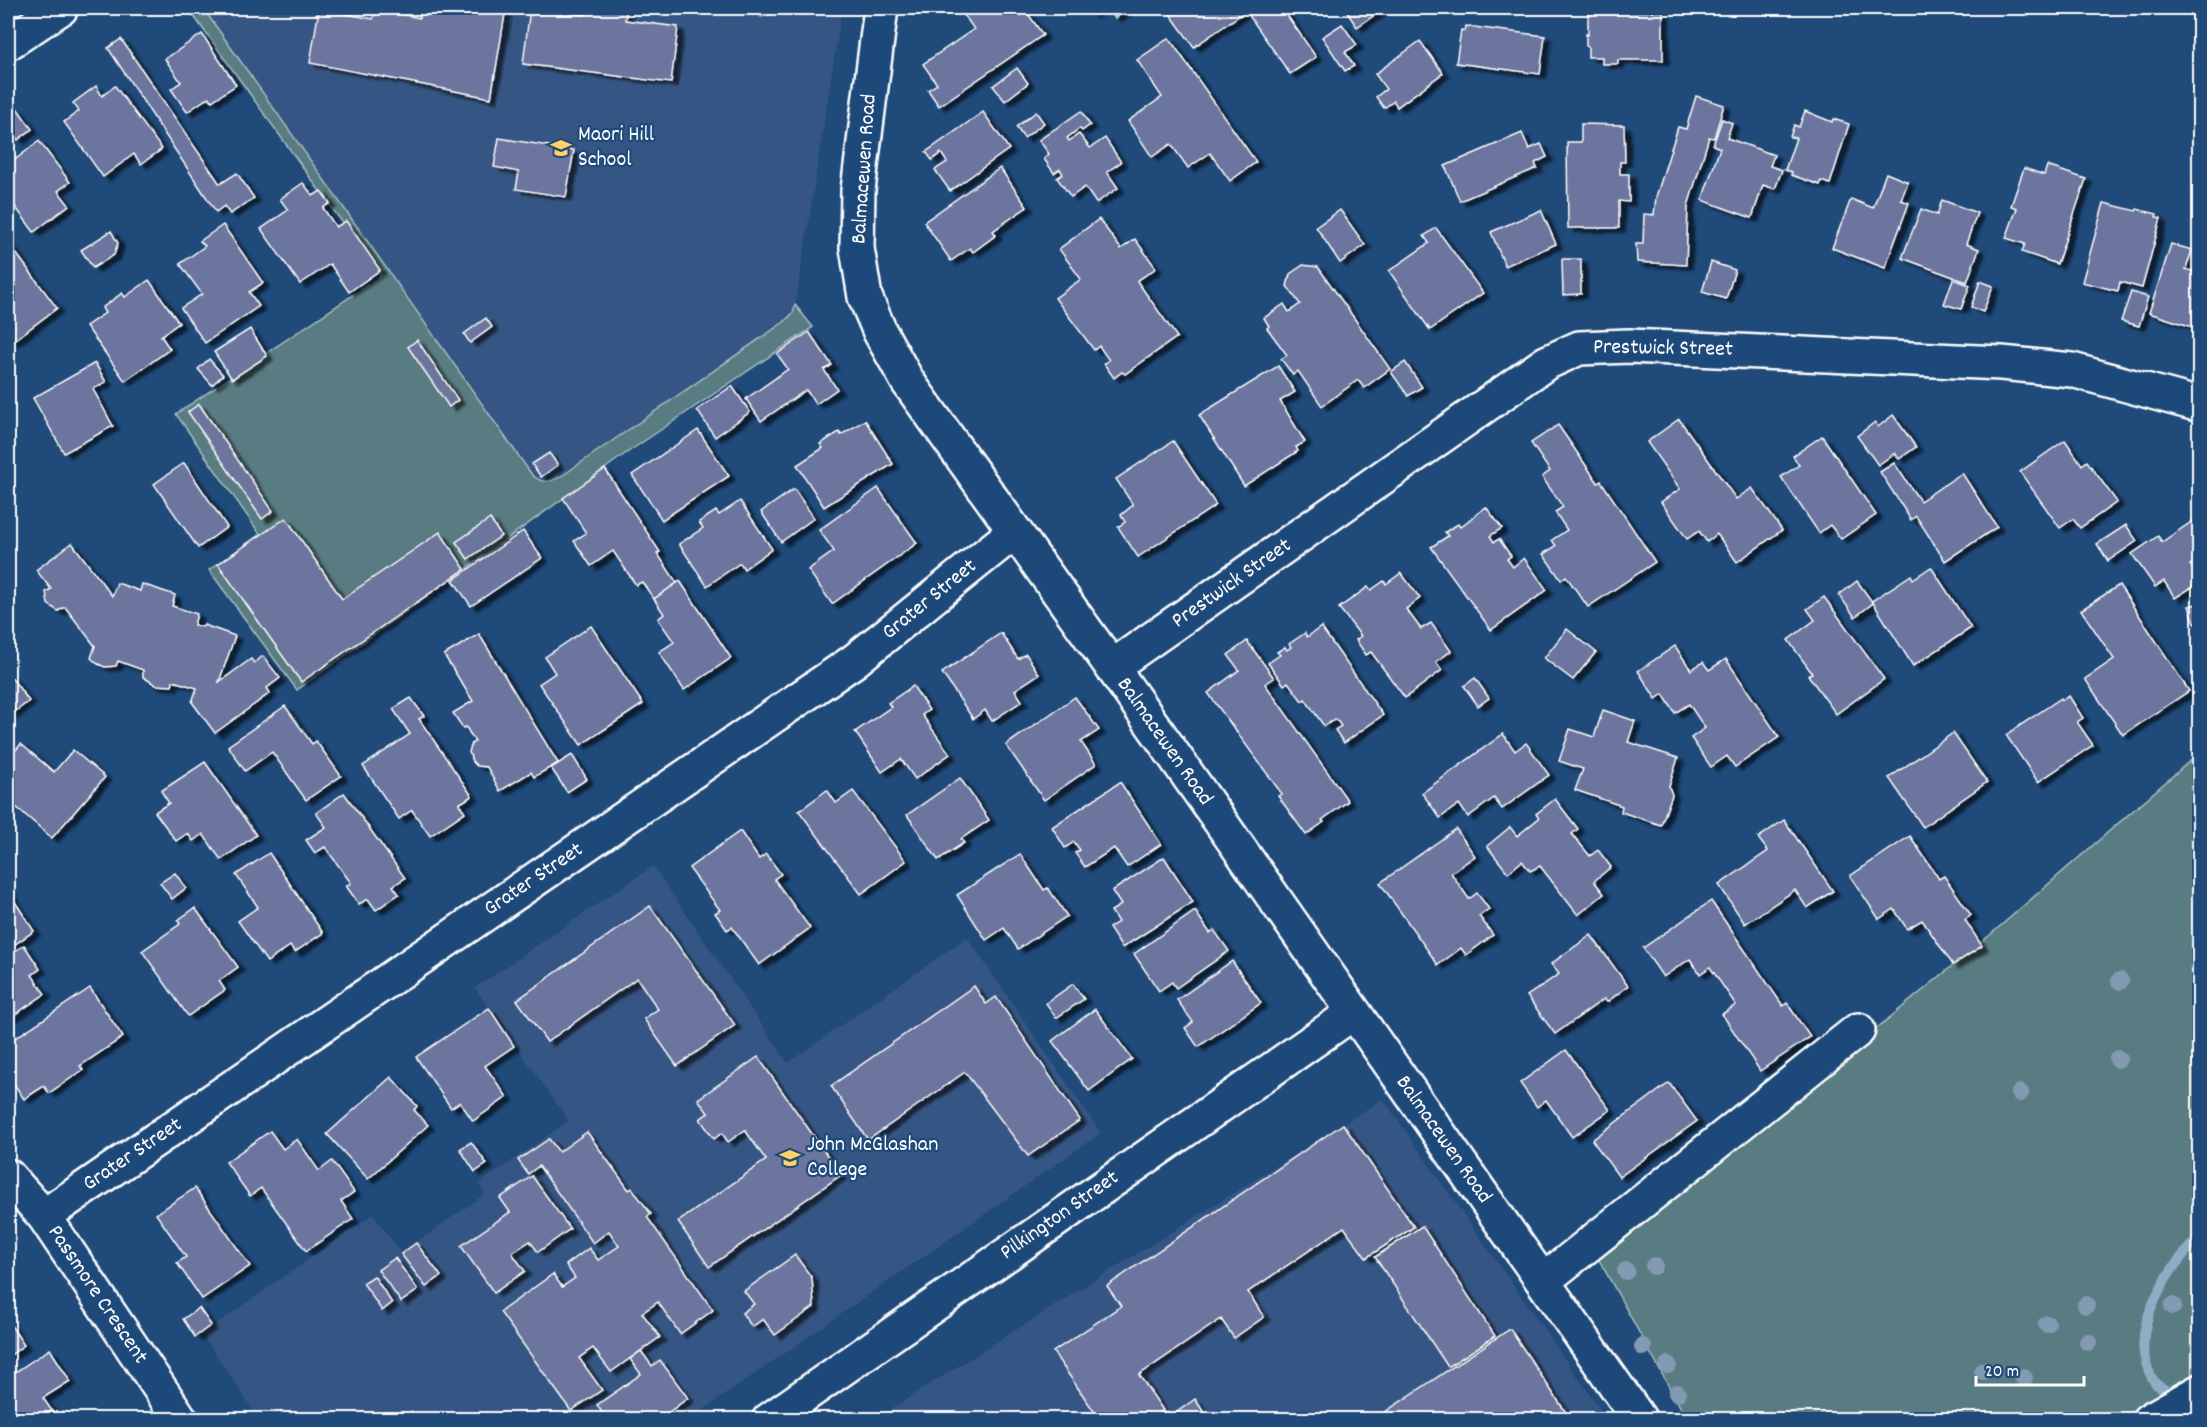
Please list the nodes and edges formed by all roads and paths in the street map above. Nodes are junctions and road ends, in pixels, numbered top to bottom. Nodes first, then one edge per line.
1 (61, 8) edge
2 (881, 8) edge
3 (8, 42) edge
4 (2199, 405) edge
5 (1014, 532) junction
6 (1112, 667) junction
7 (1353, 1013) junction
8 (1858, 1030) dead end
9 (8, 1176) edge
10 (44, 1216) junction
11 (1543, 1281) junction
12 (181, 1419) edge
13 (769, 1419) edge
14 (1640, 1419) edge

1 - 3 street
2 - 5 street, Balmacewen Road
4 - 6 street, Prestwick Street
5 - 6 street, Balmacewen Road
5 - 10 street, Grater Street
6 - 7 street, Balmacewen Road
7 - 11 street, Balmacewen Road
7 - 13 street, Pilkington Street
8 - 11 street
9 - 10 street, Passmore Crescent
10 - 12 street, Passmore Crescent
11 - 14 street, Balmacewen Road

